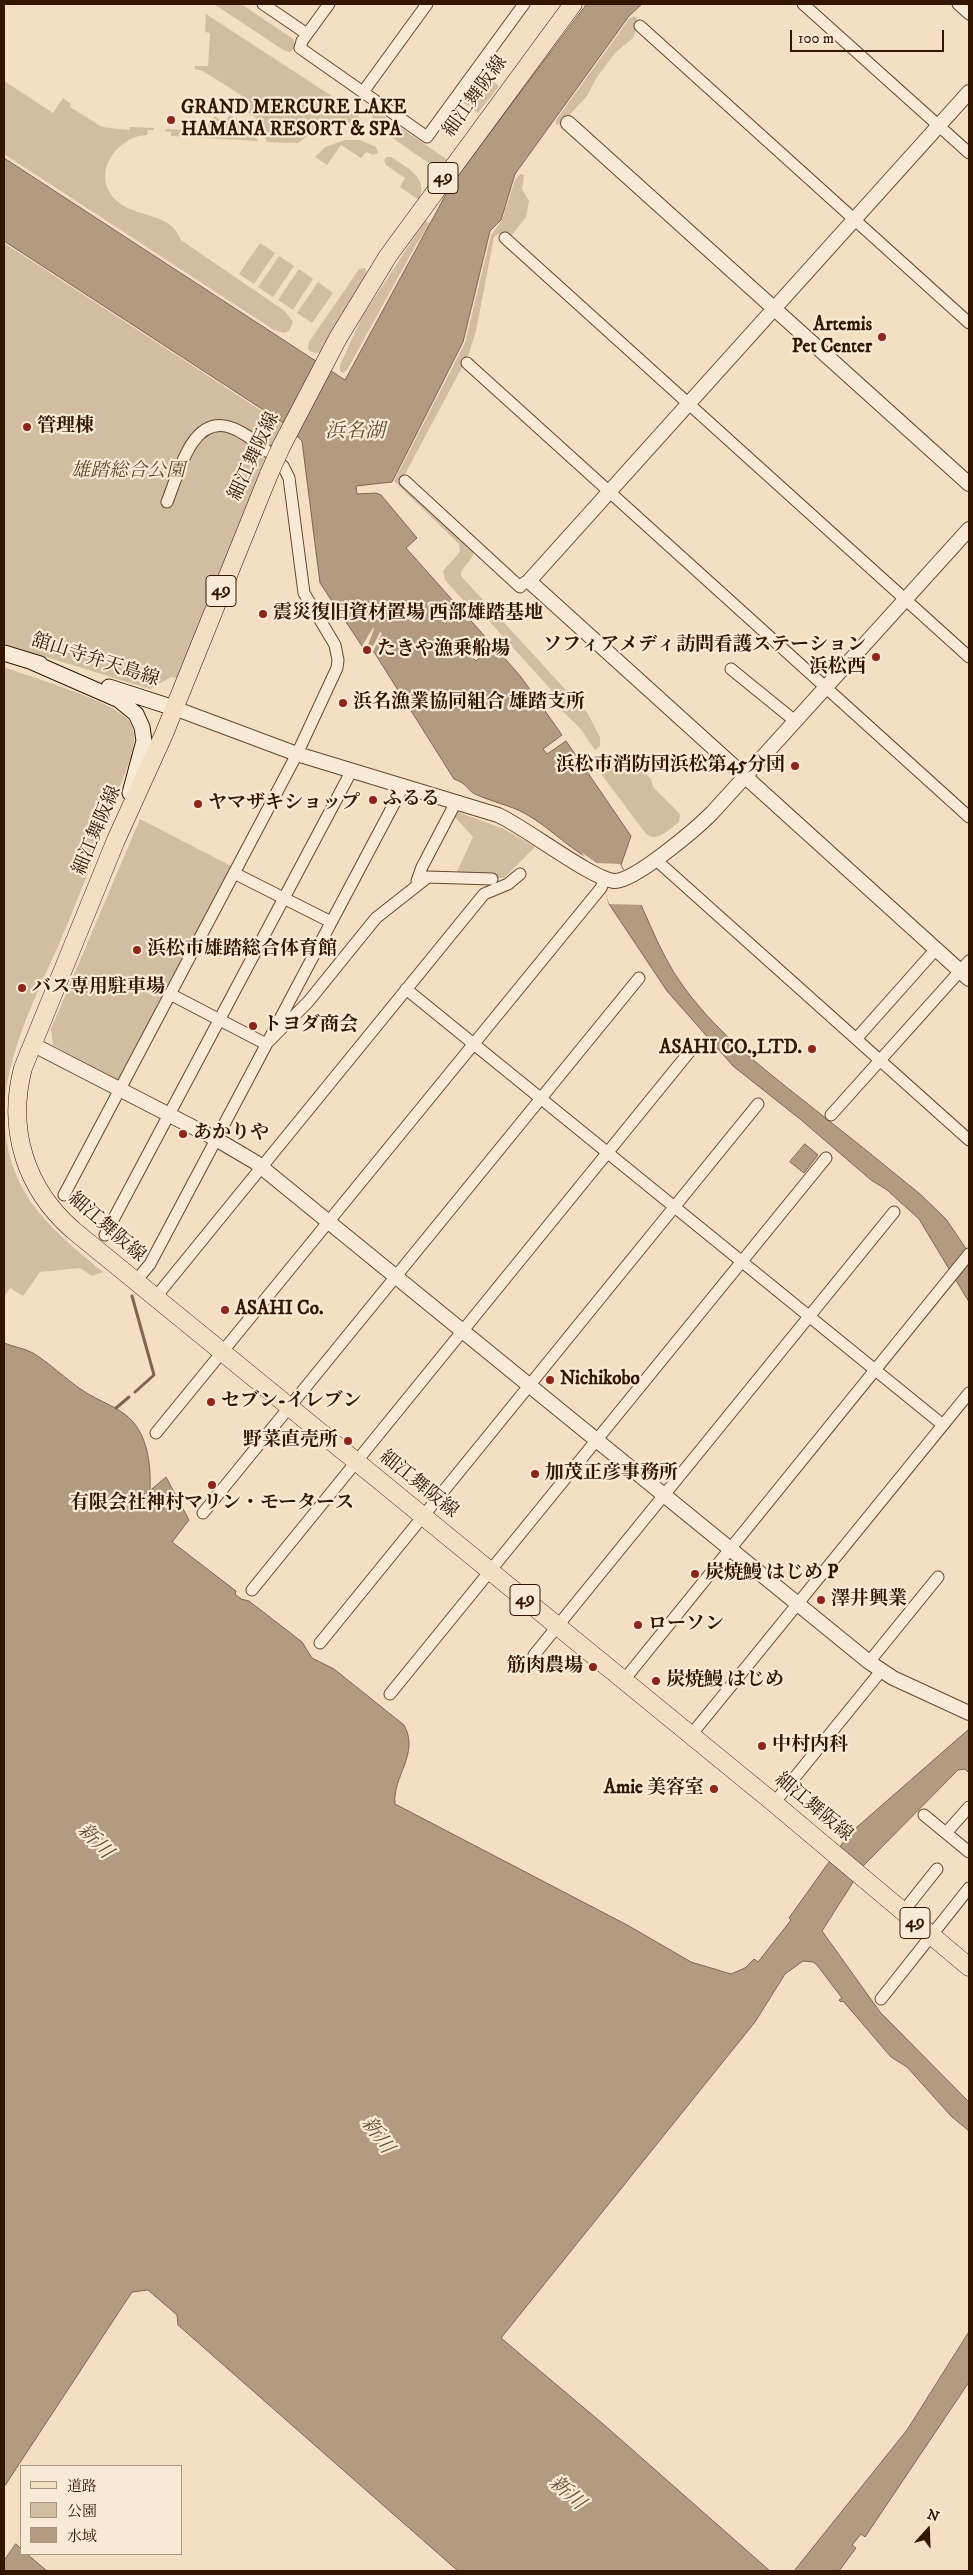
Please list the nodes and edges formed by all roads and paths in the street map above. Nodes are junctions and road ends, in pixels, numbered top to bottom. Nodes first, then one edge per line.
1 (263, 4) edge
2 (329, 4) edge
3 (427, 4) edge
4 (524, 4) edge
5 (573, 4) edge
6 (804, 4) edge
7 (958, 4) edge
8 (969, 14) edge
9 (640, 26) dead end
10 (307, 34) junction
11 (363, 92) junction
12 (969, 92) edge
13 (568, 123) dead end
14 (939, 126) junction
15 (969, 153) edge
16 (855, 220) junction
17 (505, 238) dead end
18 (774, 309) junction
19 (969, 322) edge
20 (467, 363) dead end
21 (688, 404) junction
22 (280, 446) junction
23 (276, 470) junction
24 (406, 481) dead end
25 (969, 484) edge
26 (610, 492) junction
27 (168, 502) dead end
28 (969, 529) edge
29 (529, 581) junction
30 (905, 599) junction
31 (4, 653) edge
32 (969, 657) edge
33 (32, 662) junction
34 (731, 669) dead end
35 (826, 687) junction
36 (174, 708) junction
37 (795, 721) junction
38 (297, 754) junction
39 (352, 770) junction
40 (745, 776) junction
41 (404, 786) junction
42 (456, 802) junction
43 (969, 817) edge
44 (116, 840) junction
45 (655, 859) junction
46 (234, 872) junction
47 (520, 874) dead end
48 (492, 879) dead end
49 (603, 883) junction
50 (419, 884) junction
51 (284, 898) junction
52 (331, 922) junction
53 (936, 949) junction
54 (966, 970) edge
55 (638, 978) dead end
56 (406, 989) junction
57 (170, 994) junction
58 (219, 1019) junction
59 (856, 1038) junction
60 (473, 1043) junction
61 (32, 1044) junction
62 (266, 1044) junction
63 (695, 1045) dead end
64 (880, 1060) junction
65 (120, 1089) junction
66 (541, 1098) junction
67 (758, 1104) dead end
68 (168, 1114) junction
69 (831, 1115) dead end
70 (216, 1139) junction
71 (969, 1140) edge
72 (608, 1152) junction
73 (826, 1158) dead end
74 (261, 1167) junction
75 (64, 1195) dead end
76 (675, 1207) junction
77 (894, 1212) dead end
78 (328, 1222) junction
79 (105, 1235) dead end
80 (969, 1254) edge
81 (742, 1262) junction
82 (396, 1276) junction
83 (135, 1282) junction
84 (155, 1298) junction
85 (809, 1316) junction
86 (463, 1331) junction
87 (222, 1352) junction
88 (876, 1371) junction
89 (530, 1385) junction
90 (969, 1393) edge
91 (289, 1407) junction
92 (943, 1425) junction
93 (156, 1433) dead end
94 (597, 1440) junction
95 (356, 1462) junction
96 (664, 1494) junction
97 (203, 1513) dead end
98 (423, 1516) junction
99 (731, 1549) junction
100 (490, 1571) junction
101 (938, 1577) dead end
102 (252, 1590) dead end
103 (798, 1604) junction
104 (557, 1626) junction
105 (320, 1643) dead end
106 (534, 1655) dead end
107 (869, 1662) junction
108 (881, 1671) junction
109 (624, 1680) junction
110 (390, 1694) dead end
111 (969, 1713) edge
112 (691, 1735) junction
113 (774, 1802) junction
114 (969, 1807) edge
115 (924, 1815) dead end
116 (946, 1833) junction
117 (969, 1852) edge
118 (937, 1869) dead end
119 (969, 1888) edge
120 (902, 1913) junction
121 (931, 1936) junction
122 (969, 1967) edge
123 (881, 1999) dead end

1 - 10 street
2 - 10 street
3 - 11 street
4 - 11 street
5 - 22 main road, 細江舞阪線 / 49
6 - 14 street
7 - 8 street
9 - 16 street
10 - 11 street
12 - 14 street
13 - 18 street
14 - 15 street
14 - 16 street
16 - 18 street
16 - 19 street
17 - 21 street
18 - 21 street
18 - 25 street
20 - 26 street
21 - 26 street
21 - 30 street
22 - 23 main road, 細江舞阪線 / 49, bridge
22 - 27 street
23 - 36 main road, 細江舞阪線 / 49
23 - 38 street
24 - 29 street
26 - 29 street
26 - 35 street
28 - 30 street
29 - 40 street
30 - 32 street
30 - 35 street
31 - 33 main road, 舘山寺弁天島線
33 - 36 main road, 舘山寺弁天島線
33 - 44 main road
34 - 37 street
35 - 37 street
35 - 43 street
36 - 38 street
36 - 44 main road, 細江舞阪線 / 49
37 - 40 street
38 - 39 street
38 - 46 street
39 - 41 street
39 - 51 street
40 - 45 street
40 - 53 street
41 - 42 street
41 - 52 street
42 - 49 street
42 - 50 street
44 - 61 main road, 細江舞阪線 / 49
45 - 49 street
45 - 59 street
46 - 51 street
46 - 57 street
47 - 56 street
48 - 50 street
49 - 60 street
50 - 62 street
51 - 52 street
51 - 58 street
52 - 62 street
53 - 54 street
53 - 59 street
54 - 64 street
55 - 66 street
56 - 60 street
56 - 74 street
57 - 58 street
57 - 65 street
58 - 62 street
58 - 68 street
59 - 64 street
60 - 66 street
60 - 78 street
61 - 65 street
61 - 83 main road, 細江舞阪線 / 49
62 - 70 street
63 - 72 street
64 - 69 street
64 - 71 street
65 - 68 street
65 - 75 street
66 - 72 street
66 - 82 street
67 - 76 street
68 - 70 street
68 - 79 street
70 - 74 street
70 - 83 street
72 - 76 street
72 - 86 street
73 - 81 street
74 - 78 street
74 - 84 street
76 - 81 street
76 - 89 street
77 - 85 street
78 - 82 street
78 - 87 street
80 - 88 street
81 - 85 street
81 - 94 street
82 - 86 street
82 - 91 street
83 - 84 main road, 細江舞阪線 / 49
84 - 87 main road, 細江舞阪線 / 49
85 - 88 street
85 - 96 street
86 - 89 street
86 - 95 street
87 - 91 main road, 細江舞阪線 / 49
87 - 93 street
88 - 92 street
88 - 99 street
89 - 94 street
89 - 98 street
90 - 92 street
91 - 95 main road, 細江舞阪線 / 49
91 - 97 street
92 - 103 street
94 - 96 street
94 - 100 street
95 - 98 main road, 細江舞阪線 / 49
95 - 102 street
96 - 99 street
96 - 104 street
98 - 100 main road, 細江舞阪線 / 49
98 - 105 street
99 - 103 street
99 - 109 street
100 - 104 main road, 細江舞阪線 / 49
100 - 110 street
101 - 107 street
103 - 107 street
103 - 112 street
104 - 106 street
104 - 109 main road, 細江舞阪線 / 49
107 - 108 street
108 - 111 street
108 - 113 street
109 - 112 main road, 細江舞阪線 / 49
112 - 113 main road, 細江舞阪線 / 49
113 - 120 main road, 細江舞阪線 / 49
114 - 116 street
115 - 116 street
116 - 117 street
118 - 120 street
119 - 121 street
120 - 121 main road, 細江舞阪線 / 49
121 - 122 main road, 細江舞阪線 / 49
121 - 123 street

